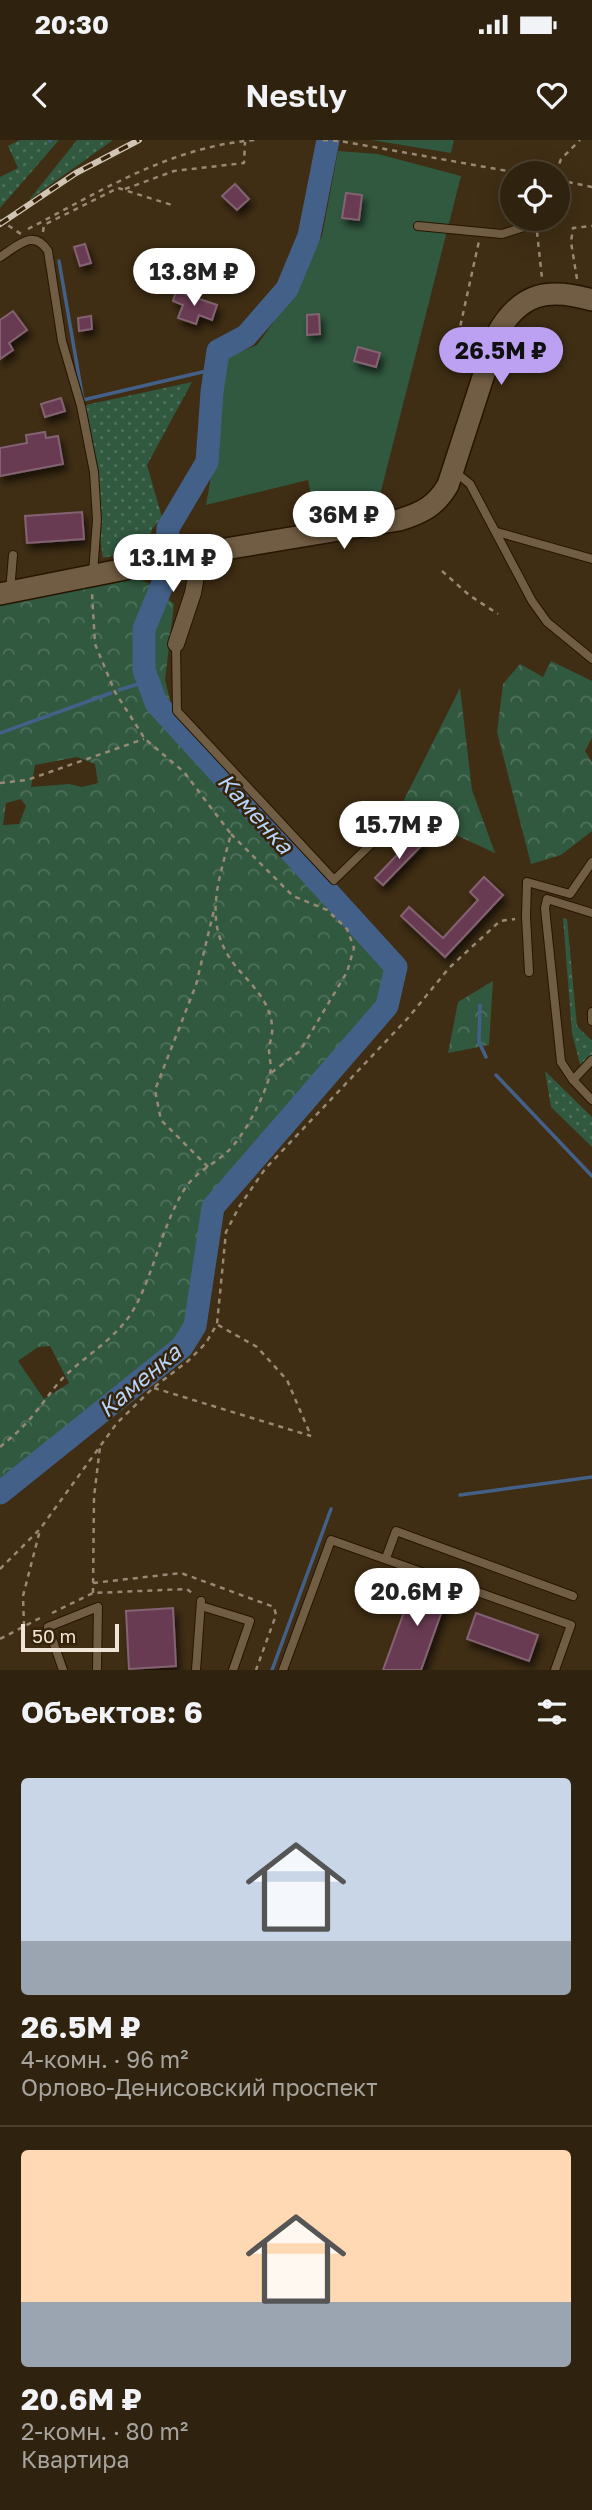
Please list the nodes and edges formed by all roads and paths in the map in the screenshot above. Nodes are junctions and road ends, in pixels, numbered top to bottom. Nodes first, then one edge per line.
1 (245, 140) edge
2 (256, 140) edge
3 (323, 140) edge
4 (580, 140) edge
5 (340, 141) edge
6 (560, 161) edge
7 (500, 170) edge
8 (570, 182) edge
9 (592, 187) edge
10 (125, 189) junction
11 (175, 206) dead end
12 (0, 220) edge
13 (418, 226) dead end
14 (592, 226) edge
15 (512, 231) edge
16 (538, 231) edge
17 (480, 232) junction
18 (20, 233) junction
19 (10, 239) dead end
20 (28, 240) junction
21 (43, 242) junction
22 (0, 257) edge
23 (544, 293) junction
24 (586, 298) edge
25 (481, 383) junction
26 (454, 471) junction
27 (497, 532) junction
28 (13, 555) dead end
29 (192, 556) junction
30 (592, 559) edge
31 (0, 570) edge
32 (442, 571) dead end
33 (92, 576) junction
34 (7, 586) edge
35 (498, 614) dead end
36 (176, 644) joint
37 (592, 659) edge
38 (145, 739) junction
39 (0, 783) edge
40 (404, 824) dead end
41 (231, 834) junction
42 (592, 862) edge
43 (215, 908) junction
44 (592, 913) edge
45 (526, 918) junction
46 (529, 972) dead end
47 (592, 1012) edge
48 (592, 1021) edge
49 (592, 1060) edge
50 (271, 1073) junction
51 (573, 1080) junction
52 (592, 1101) edge
53 (208, 1167) junction
54 (217, 1324) junction
55 (153, 1388) junction
56 (100, 1444) junction
57 (0, 1447) edge
58 (40, 1529) junction
59 (386, 1558) junction
60 (0, 1569) edge
61 (93, 1593) dead end
62 (573, 1596) dead end
63 (24, 1626) dead end
64 (63, 1670) edge
65 (97, 1670) edge
66 (196, 1670) edge
67 (233, 1670) edge
68 (283, 1670) edge
69 (555, 1670) edge

1 - 2 path
1 - 10 path
1 - 18 path
3 - 5 path
4 - 6 path
5 - 7 path
8 - 9 path
10 - 11 path
10 - 21 path
12 - 18 path
13 - 17 lane
14 - 24 path
15 - 17 lane
16 - 23 path
17 - 25 path
18 - 19 path
18 - 20 path
20 - 21 lane
20 - 22 lane
21 - 33 lane
23 - 24 street
23 - 25 street
25 - 26 street
26 - 27 lane
26 - 29 street
27 - 30 lane
27 - 37 lane
28 - 34 lane
29 - 33 street
29 - 36 street
31 - 34 lane
32 - 35 path
33 - 34 street
33 - 38 path
36 - 40 lane
38 - 39 path
38 - 41 path
41 - 43 path
41 - 50 path
42 - 45 lane
43 - 50 path
43 - 53 path
44 - 51 lane
45 - 46 lane
45 - 54 path
47 - 48 lane
49 - 51 lane
50 - 53 path
51 - 52 lane
53 - 57 path
54 - 55 path
54 - 55 path
55 - 56 path
56 - 58 path
56 - 61 path
58 - 60 path
58 - 63 path
59 - 62 lane
59 - 68 lane
59 - 69 lane
64 - 65 lane
66 - 67 lane

